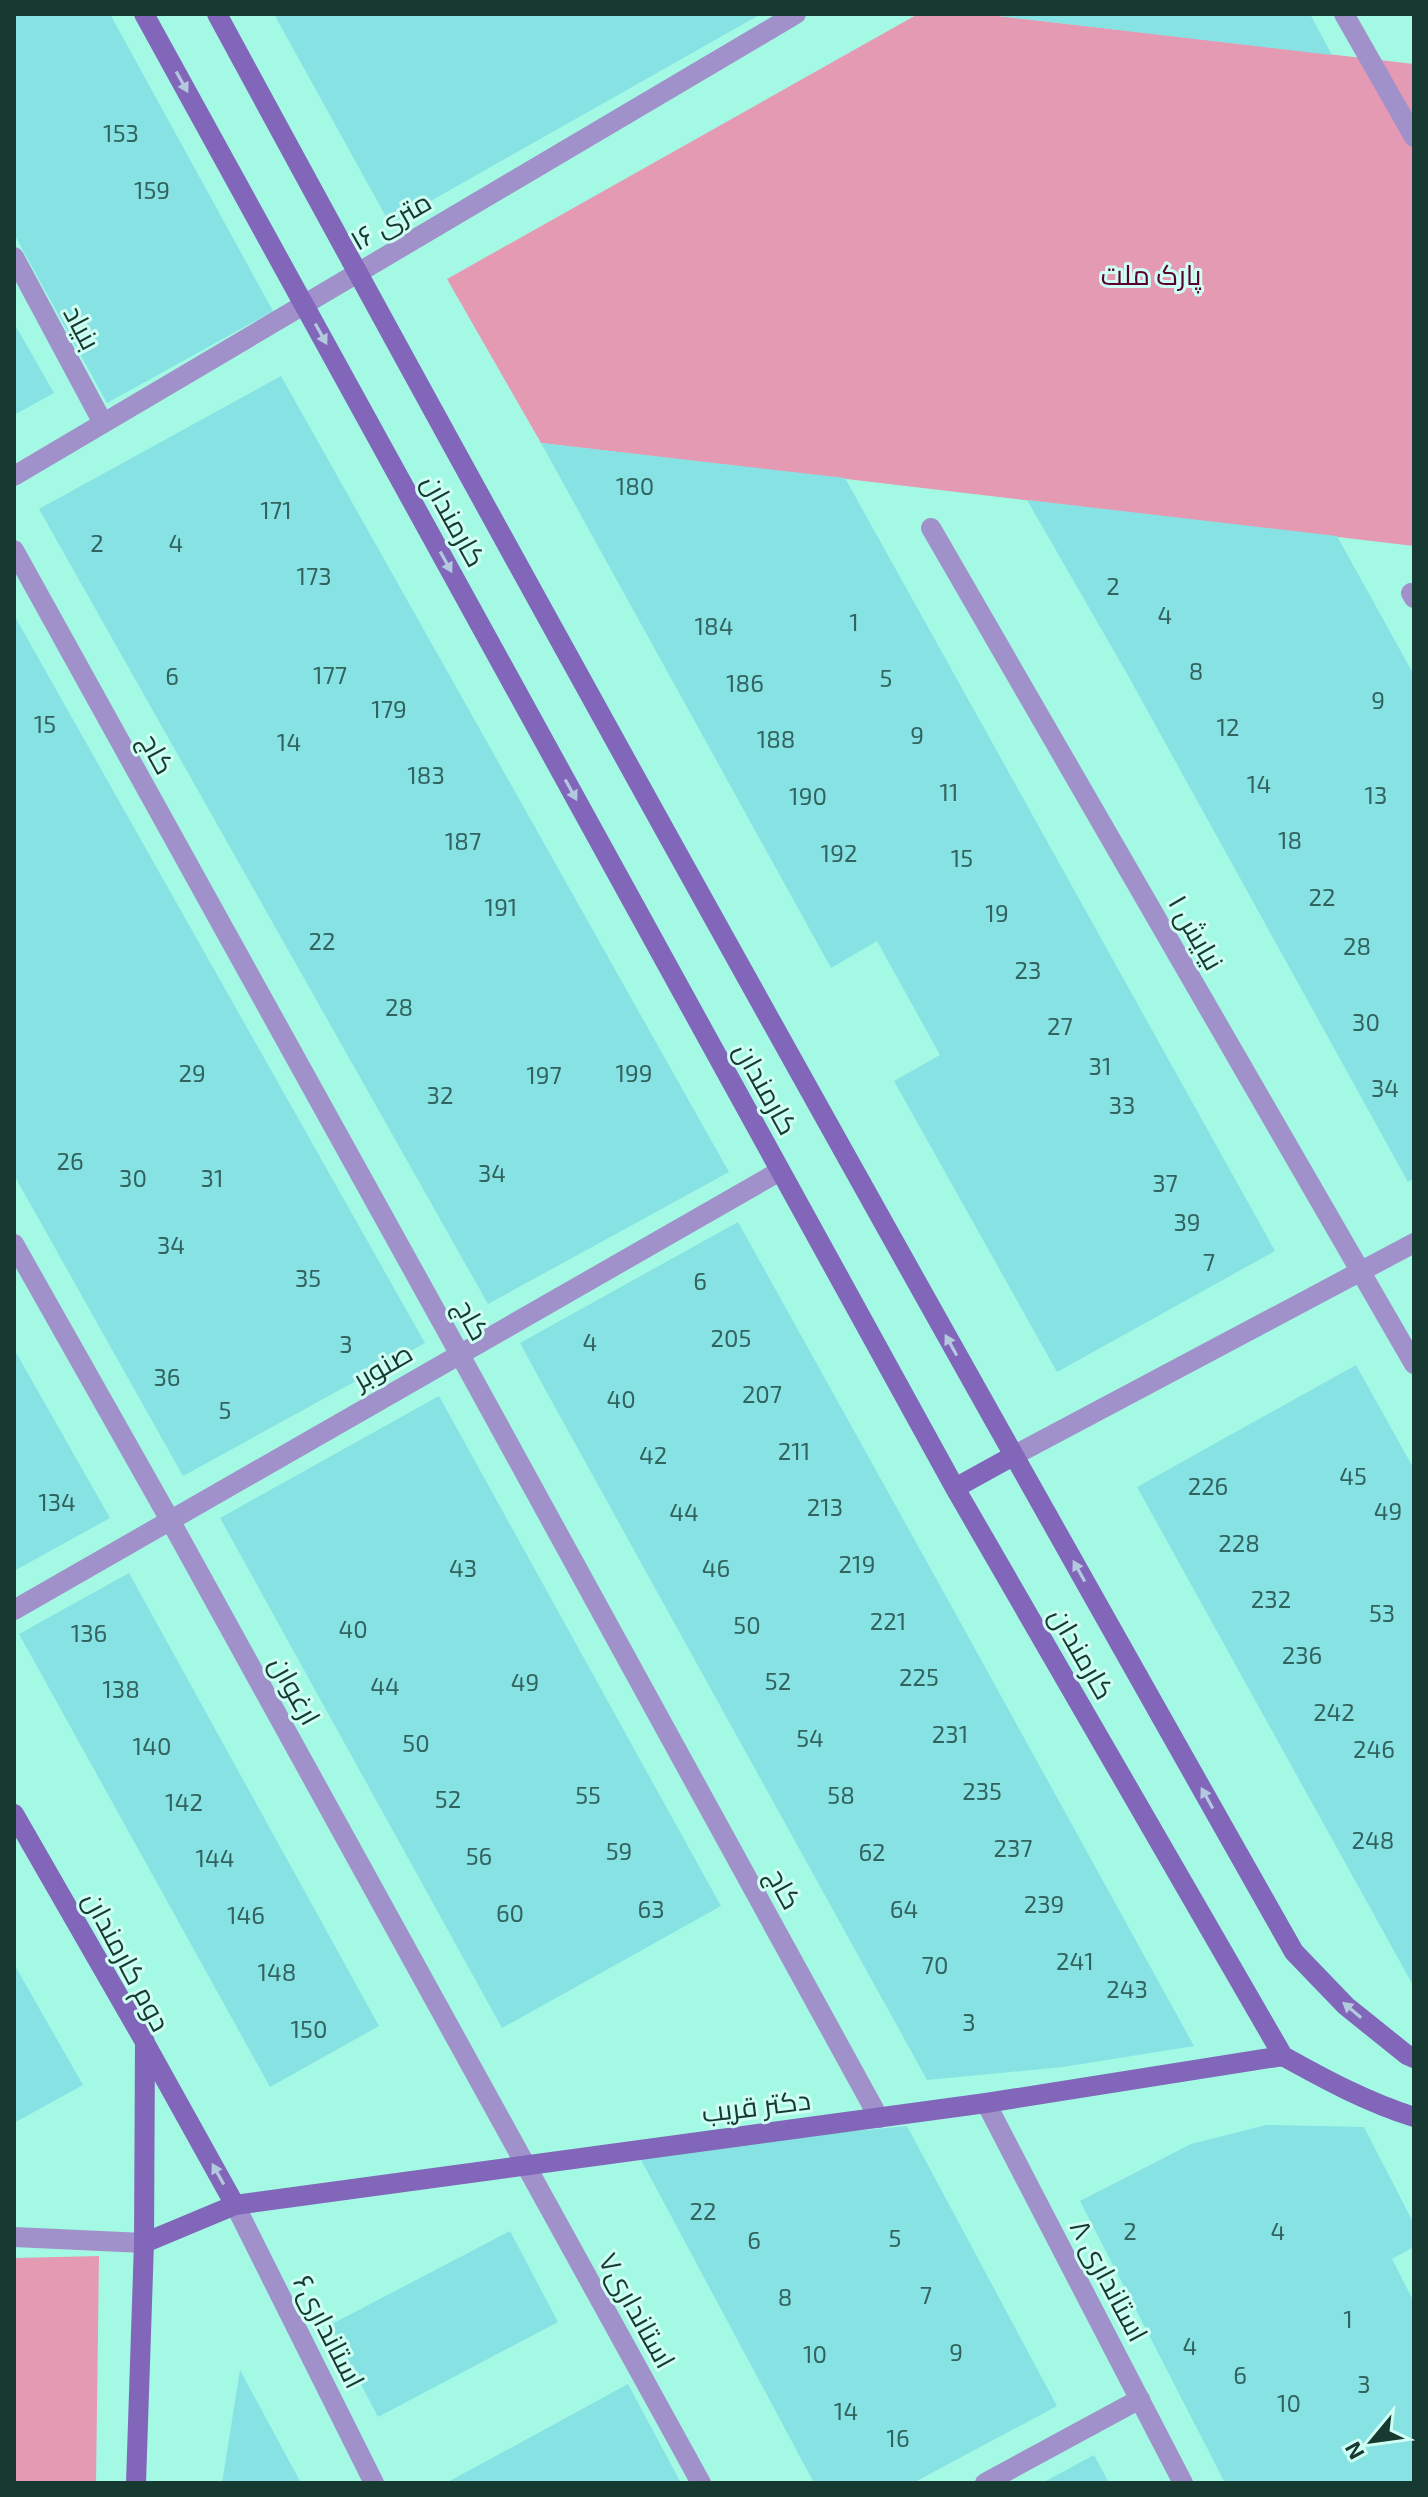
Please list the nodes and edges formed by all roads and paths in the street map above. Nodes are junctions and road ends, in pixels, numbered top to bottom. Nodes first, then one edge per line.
1 (144, 14) edge
2 (217, 14) edge
3 (796, 14) edge
4 (1344, 14) edge
5 (1414, 137) edge
6 (14, 257) edge
7 (357, 272) junction
8 (305, 304) junction
9 (103, 423) junction
10 (14, 476) edge
11 (931, 528) dead end
12 (14, 550) edge
13 (780, 1171) junction
14 (1414, 1243) edge
15 (14, 1244) edge
16 (1361, 1272) junction
17 (459, 1353) junction
18 (1414, 1364) edge
19 (1013, 1456) junction
20 (955, 1488) junction
21 (170, 1520) junction
22 (14, 1610) edge
23 (14, 1814) edge
24 (145, 2042) junction
25 (1283, 2056) junction
26 (1414, 2058) edge
27 (986, 2103) junction
28 (1414, 2117) edge
29 (879, 2118) junction
30 (526, 2164) junction
31 (235, 2205) junction
32 (14, 2237) edge
33 (144, 2243) junction
34 (1140, 2399) junction
35 (136, 2483) edge
36 (374, 2483) edge
37 (701, 2483) edge
38 (985, 2483) edge
39 (1183, 2483) edge

1 -> 8 main road, کارمندان
2 - 7 main road, کارمندان
3 - 7 street, ۱۶ متری
4 - 5 street
6 - 9 street, بنیاد
7 - 8 street, ۱۶ متری
19 -> 7 main road, کارمندان
8 - 9 street, ۱۶ متری
8 -> 13 main road, کارمندان
9 - 10 street, ۱۶ متری
11 - 16 street, نیایش ۱
12 - 17 street, کاج
13 - 17 street, صنوبر
13 - 20 main road, کارمندان
14 - 16 street
15 - 21 street, ارغوان
16 - 18 street, نیایش ۱
16 - 19 street
17 - 21 street, صنوبر
17 - 29 street, کاج
19 - 20 main road
26 -> 19 main road, کارمندان
20 - 25 main road, کارمندان
21 - 22 street, صنوبر
21 - 30 street, ارغوان
23 - 24 main road, دوم کارمندان
31 -> 24 main road
24 - 33 main road, دوم کارمندان
25 - 27 main road, دکتر قریب
25 - 28 main road
27 - 29 main road, دکتر قریب
27 - 34 street, استانداری ۸
29 - 30 main road, دکتر قریب
30 - 31 main road, دکتر قریب
30 - 37 street, استانداری۷
31 - 33 main road, دکتر قریب
31 - 36 street, استانداری۶
32 - 33 street
33 - 35 main road, دوم کارمندان
34 - 38 street
34 - 39 street, استانداری ۸

